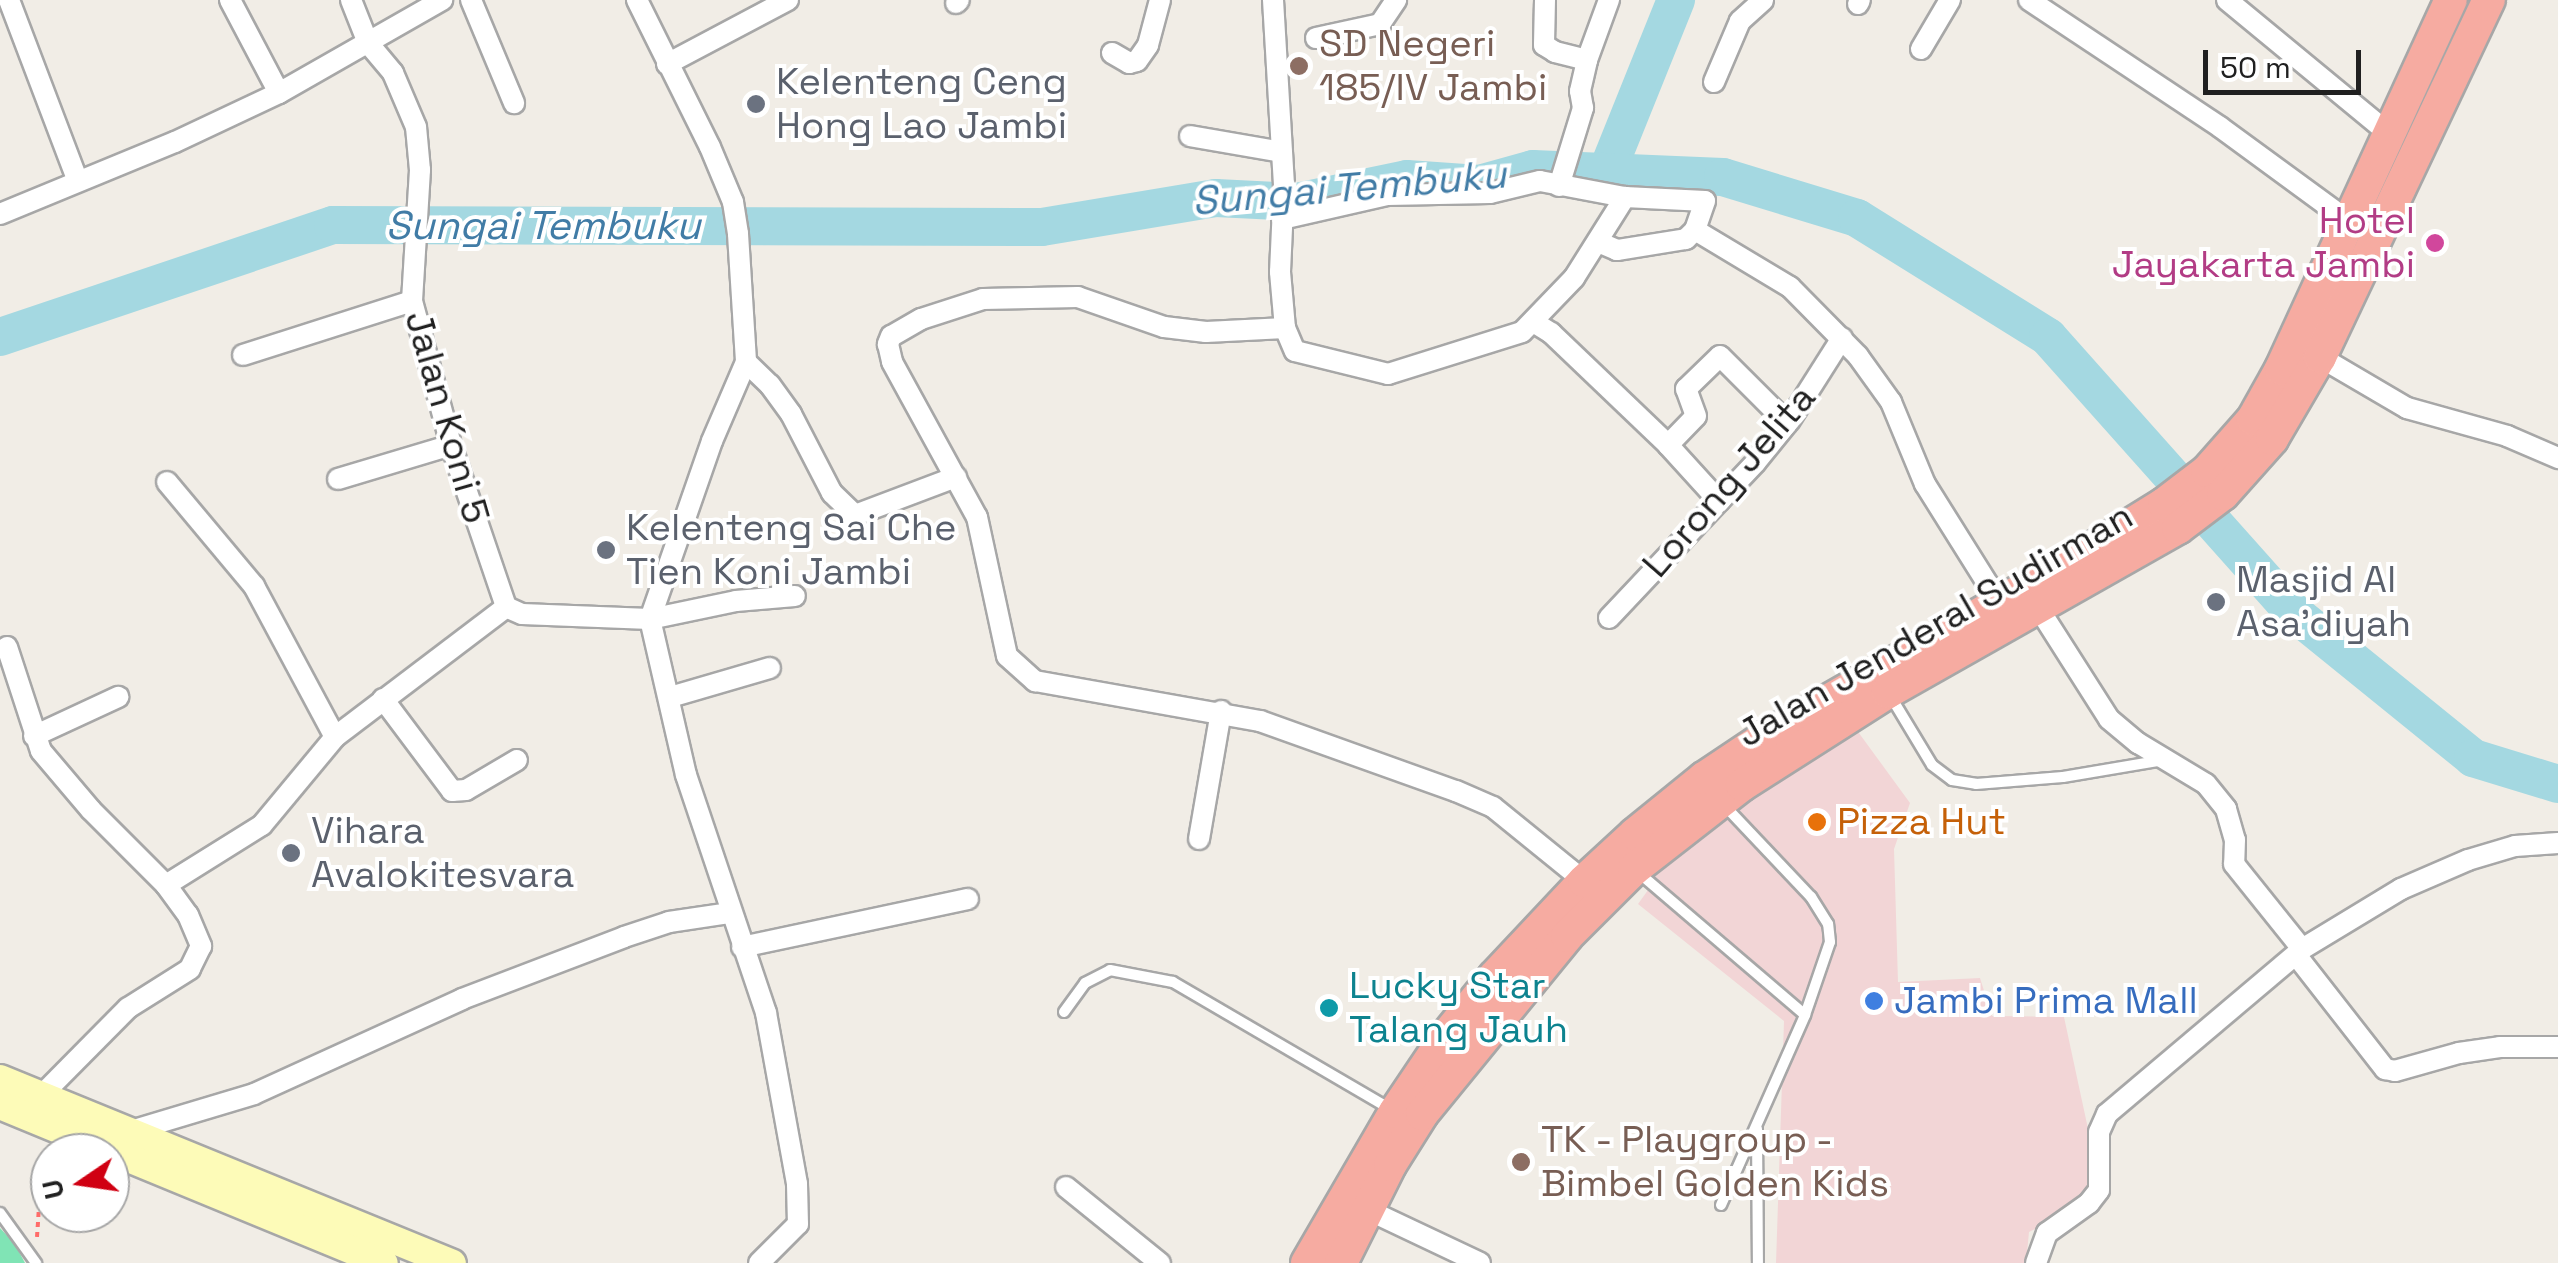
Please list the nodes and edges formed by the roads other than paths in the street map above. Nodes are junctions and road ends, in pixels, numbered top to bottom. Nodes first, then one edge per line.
1 (9, 0) edge
2 (230, 0) edge
3 (352, 0) edge
4 (442, 0) edge
5 (471, 0) edge
6 (637, 0) edge
7 (788, 0) edge
8 (1160, 0) edge
9 (1274, 0) edge
10 (1396, 0) edge
11 (1545, 0) edge
12 (1609, 0) edge
13 (1763, 0) edge
14 (1950, 0) edge
15 (2030, 0) edge
16 (2227, 0) edge
17 (2452, 0) edge
18 (2489, 0) edge
19 (1316, 38) dead end
20 (368, 43) junction
21 (1920, 49) dead end
22 (1112, 54) dead end
23 (1587, 60) junction
24 (667, 64) junction
25 (1714, 82) dead end
26 (280, 93) junction
27 (514, 102) dead end
28 (2387, 132) junction
29 (1190, 136) dead end
30 (1282, 152) junction
31 (1564, 176) junction
32 (78, 179) junction
33 (1625, 197) junction
34 (1282, 213) junction
35 (0, 214) edge
36 (2350, 222) junction
37 (1695, 230) junction
38 (1598, 242) junction
39 (2334, 295) junction
40 (412, 301) junction
41 (1534, 323) junction
42 (1286, 328) junction
43 (1842, 338) junction
44 (243, 354) dead end
45 (2320, 356) junction
46 (746, 362) junction
47 (1787, 423) junction
48 (451, 445) junction
49 (1668, 445) junction
50 (2558, 458) edge
51 (956, 477) junction
52 (338, 479) dead end
53 (167, 482) dead end
54 (2215, 483) junction
55 (1719, 501) junction
56 (2171, 516) junction
57 (795, 596) dead end
58 (1998, 602) junction
59 (506, 608) junction
60 (2040, 609) junction
61 (650, 618) junction
62 (1609, 618) dead end
63 (7, 662) edge
64 (770, 668) dead end
65 (1888, 692) junction
66 (118, 697) dead end
67 (670, 697) junction
68 (383, 699) junction
69 (1221, 712) junction
70 (34, 736) junction
71 (336, 737) junction
72 (517, 760) dead end
73 (2169, 760) junction
74 (1730, 812) junction
75 (1199, 840) dead end
76 (2558, 842) edge
77 (1634, 869) junction
78 (1584, 881) junction
79 (166, 885) junction
80 (968, 899) dead end
81 (730, 913) junction
82 (742, 947) junction
83 (2299, 952) junction
84 (1505, 986) junction
85 (1064, 1012) dead end
86 (1805, 1016) junction
87 (2558, 1048) edge
88 (0, 1079) edge
89 (42, 1095) junction
90 (0, 1106) edge
91 (1395, 1112) junction
92 (1756, 1125) junction
93 (131, 1131) junction
94 (1066, 1187) dead end
95 (264, 1202) junction
96 (1720, 1205) dead end
97 (1366, 1209) junction
98 (0, 1213) edge
99 (36, 1262) edge
100 (384, 1263) edge
101 (452, 1263) edge
102 (759, 1263) edge
103 (1160, 1263) edge
104 (1308, 1263) edge
105 (1341, 1263) edge
106 (1480, 1263) edge
107 (1758, 1263) edge
108 (2036, 1263) edge

1 - 32 street
2 - 26 street
3 - 20 street, Jalan Koni 5
4 - 20 street
5 - 27 street
6 - 24 street
7 - 24 street
8 - 22 street
9 - 30 street
10 - 19 street
11 - 23 street
12 - 23 street
13 - 25 street
14 - 21 street
15 - 36 street
16 - 28 street
17 - 28 highway, Jalan Jenderal Sudirman
18 - 39 highway, Jalan Jenderal Sudirman
20 - 26 street
20 - 40 street, Jalan Koni 5
23 - 31 street
24 - 46 street
26 - 32 street
28 - 36 highway, Jalan Jenderal Sudirman
29 - 30 street
30 - 34 street
31 - 33 street
31 - 34 street
32 - 35 street
33 - 37 street
33 - 38 street
34 - 42 street
36 - 39 highway, Jalan Jenderal Sudirman
37 - 38 street
37 - 43 street, Lorong Jelita
38 - 41 street
39 - 45 highway, Jalan Jenderal Sudirman
39 - 54 highway, Jalan Jenderal Sudirman
40 - 44 street
40 - 48 street, Jalan Koni 5
41 - 42 street
41 - 49 street
42 - 51 street
43 - 47 street, Lorong Jelita
43 - 58 street, Lorong Jelita
45 - 50 street
45 - 54 highway, Jalan Jenderal Sudirman
46 - 51 street
46 - 61 street
47 - 49 street
47 - 55 street, Lorong Jelita
48 - 52 street
48 - 59 street, Jalan Koni 5
49 - 55 street
51 - 69 street
53 - 71 street
54 - 56 highway, Jalan Jenderal Sudirman
55 - 62 street, Lorong Jelita
56 - 58 highway, Jalan Jenderal Sudirman
56 - 60 highway, Jalan Jenderal Sudirman
57 - 61 street
58 - 78 highway, Jalan Jenderal Sudirman
59 - 61 street
59 - 68 street
60 - 65 highway, Jalan Jenderal Sudirman
60 - 73 street
61 - 67 street
63 - 70 street
64 - 67 street
65 - 73 lane
65 - 74 highway, Jalan Jenderal Sudirman
66 - 70 street
67 - 81 street
68 - 71 street
68 - 72 street
69 - 75 street
69 - 78 street
70 - 79 street
71 - 79 street
73 - 83 street
74 - 77 highway, Jalan Jenderal Sudirman
74 - 86 lane
76 - 83 street
77 - 84 highway, Jalan Jenderal Sudirman
77 - 86 lane
78 - 84 highway, Jalan Jenderal Sudirman
79 - 89 street
80 - 82 street
81 - 82 street
81 - 93 street
82 - 102 street
83 - 87 street
83 - 108 street
84 - 91 highway, Jalan Jenderal Sudirman
84 - 97 highway, Jalan Jenderal Sudirman
85 - 91 lane
86 - 92 lane
88 - 89 main road
89 - 93 main road
90 - 95 main road
91 - 104 highway, Jalan Jenderal Sudirman
92 - 96 lane
92 - 107 lane
93 - 95 main road
94 - 103 street
95 - 100 main road
95 - 101 main road
97 - 105 highway, Jalan Jenderal Sudirman
97 - 106 street
98 - 99 lane

